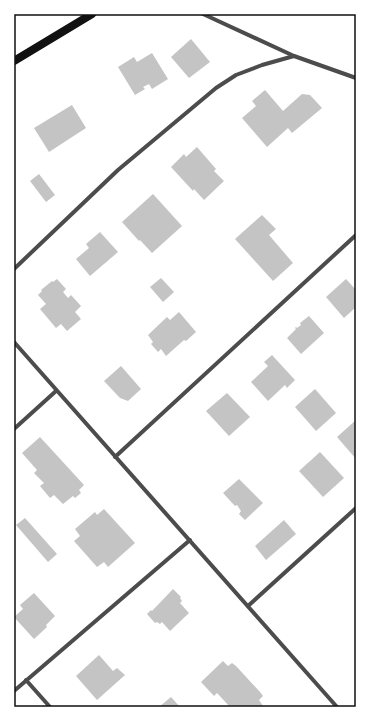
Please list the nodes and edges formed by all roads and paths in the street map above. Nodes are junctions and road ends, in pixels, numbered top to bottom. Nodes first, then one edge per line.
1 (92, 14) edge
2 (203, 14) edge
3 (294, 56) junction
4 (14, 61) edge
5 (356, 78) edge
6 (356, 235) edge
7 (14, 269) edge
8 (14, 342) edge
9 (56, 391) junction
10 (14, 429) edge
11 (116, 457) junction
12 (356, 508) edge
13 (190, 540) junction
14 (248, 606) junction
15 (26, 680) junction
16 (14, 691) edge
17 (50, 707) edge
18 (337, 707) edge

1 - 4 main road
2 - 3 street
3 - 5 street
3 - 7 street
6 - 11 street
8 - 9 street
9 - 10 street
9 - 11 street
11 - 13 street
12 - 14 street
13 - 14 street
13 - 15 street
14 - 18 street
15 - 16 street
15 - 17 street

